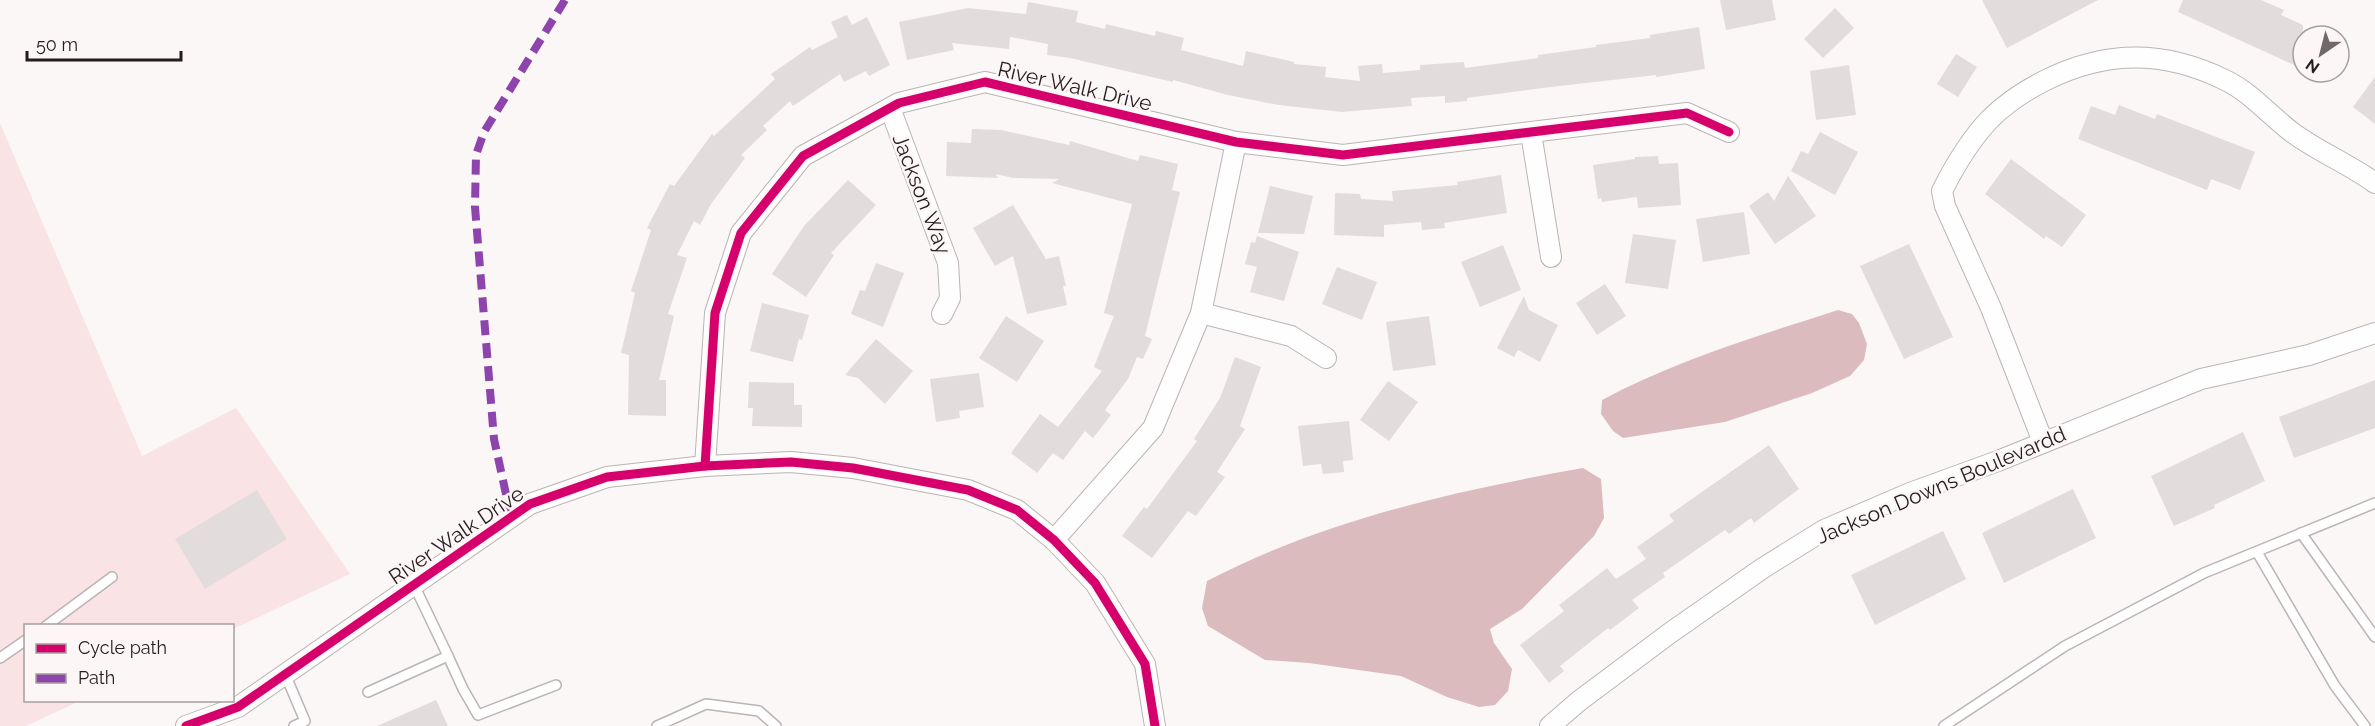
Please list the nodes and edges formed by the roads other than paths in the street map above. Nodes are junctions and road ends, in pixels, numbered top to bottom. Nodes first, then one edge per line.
1 (890, 108) junction
2 (1729, 132) dead end
3 (1531, 133) junction
4 (1236, 142) junction
5 (2375, 183) edge
6 (1551, 257) dead end
7 (1201, 313) junction
8 (942, 314) dead end
9 (2375, 333) edge
10 (1326, 358) dead end
11 (2043, 442) junction
12 (705, 466) junction
13 (2375, 503) edge
14 (2301, 533) junction
15 (1054, 540) junction
16 (2257, 552) junction
17 (112, 577) dead end
18 (414, 585) junction
19 (49, 624) edge
20 (2375, 637) edge
21 (24, 641) edge
22 (448, 656) junction
23 (0, 658) edge
24 (285, 674) junction
25 (556, 685) dead end
26 (368, 692) dead end
27 (186, 726) edge
28 (294, 726) edge
29 (657, 726) edge
30 (776, 726) edge
31 (1155, 726) edge
32 (1550, 726) edge
33 (1944, 726) edge
34 (2365, 726) edge

1 - 4 street, River Walk Drive
1 - 8 street, Jackson Way
1 - 12 street, River Walk Drive
2 - 3 street
3 - 4 street, River Walk Drive
3 - 6 street
4 - 7 street
5 - 11 street
7 - 10 street
7 - 15 street
9 - 11 street, Jackson Downs Boulevardd
11 - 32 street, Jackson Downs Boulevardd
12 - 15 street
12 - 18 street, River Walk Drive
13 - 14 lane
14 - 16 lane
14 - 20 lane
15 - 31 street
16 - 33 lane
16 - 34 lane
17 - 19 lane
18 - 22 lane
18 - 24 street, River Walk Drive
21 - 23 lane
22 - 25 lane
22 - 26 lane
24 - 27 street, River Walk Drive
24 - 28 lane
29 - 30 lane

